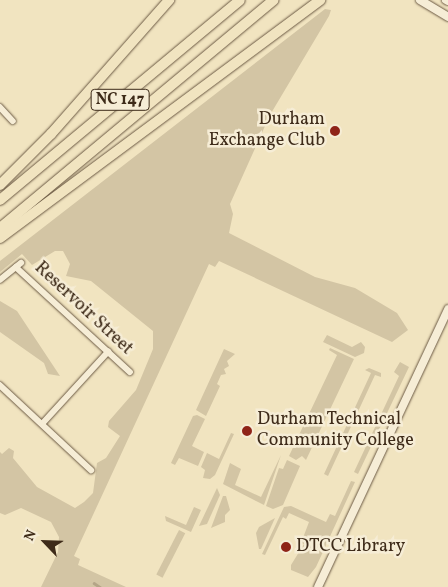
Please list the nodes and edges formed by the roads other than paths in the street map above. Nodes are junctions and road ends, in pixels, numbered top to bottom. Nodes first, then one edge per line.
1 (163, 0) edge
2 (169, 0) edge
3 (240, 0) edge
4 (274, 0) edge
5 (320, 0) edge
6 (420, 0) edge
7 (448, 16) edge
8 (126, 50) junction
9 (0, 107) edge
10 (13, 120) dead end
11 (0, 185) edge
12 (0, 200) edge
13 (0, 228) edge
14 (0, 238) edge
15 (0, 280) edge
16 (448, 309) edge
17 (108, 352) junction
18 (130, 372) dead end
19 (0, 386) edge
20 (42, 424) junction
21 (91, 470) dead end
22 (318, 587) edge

1 - 8 highway
2 - 8 highway
3 - 12 highway, NC 147
4 - 13 highway, NC 147
5 - 14 highway
6 - 7 street
8 - 11 highway
9 - 10 street
15 - 17 street, Reservoir Street
16 - 22 street
17 - 18 street, Reservoir Street
17 - 20 street
19 - 20 street
20 - 21 street

